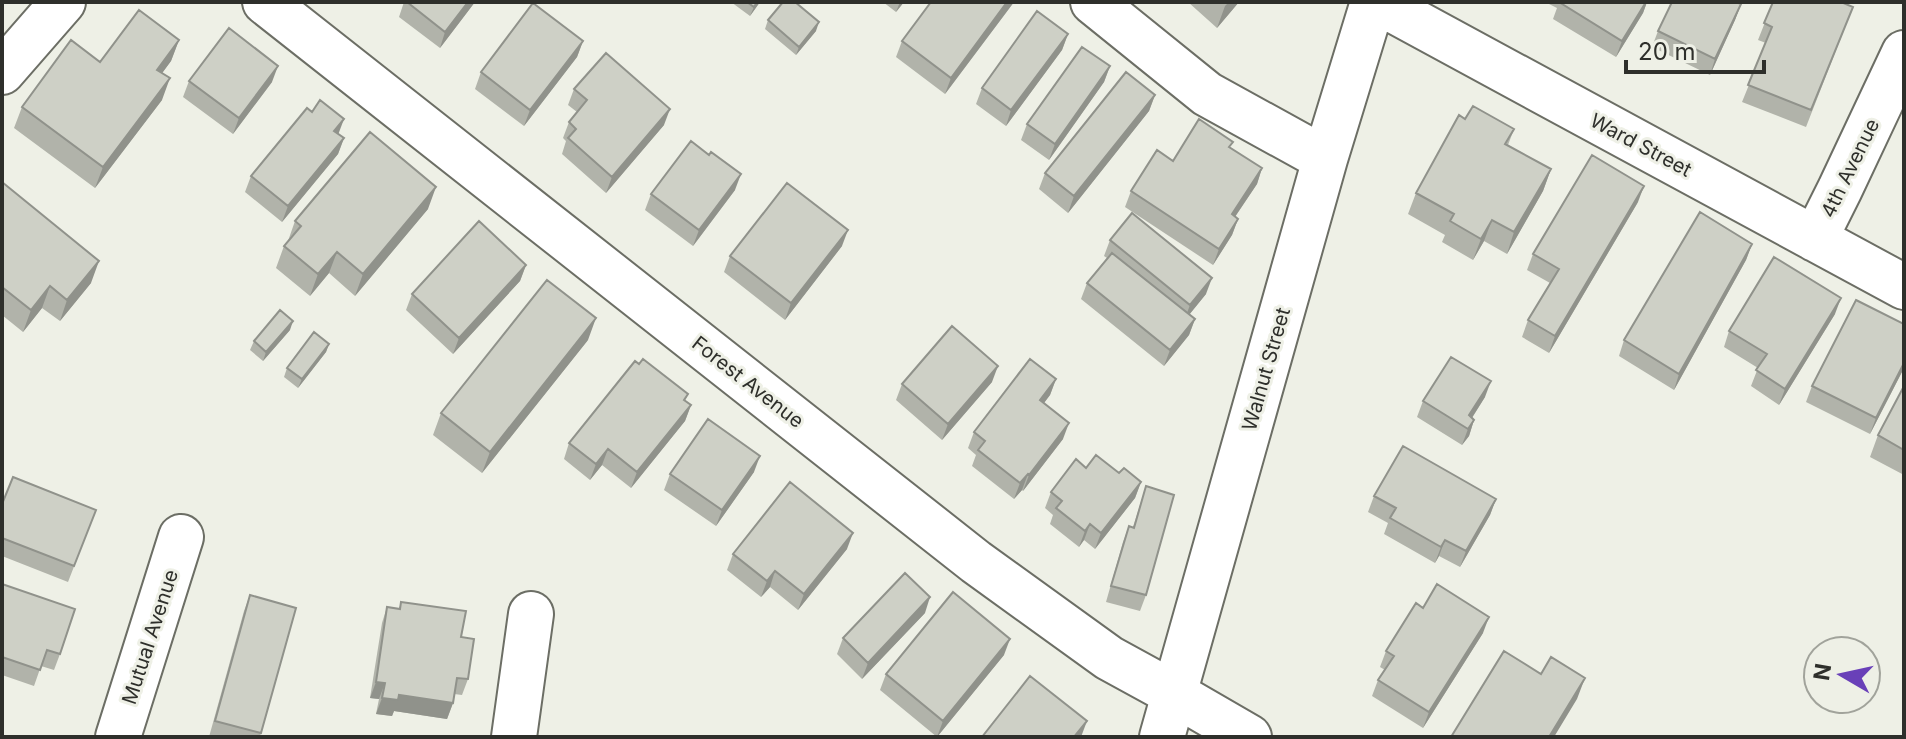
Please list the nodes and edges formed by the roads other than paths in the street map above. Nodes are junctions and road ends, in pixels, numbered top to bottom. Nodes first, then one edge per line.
1 (63, 2) edge
2 (265, 2) edge
3 (1093, 2) edge
4 (1376, 2) edge
5 (1904, 53) edge
6 (2, 72) edge
7 (1325, 159) junction
8 (1815, 239) junction
9 (1904, 287) edge
10 (181, 537) dead end
11 (531, 614) dead end
12 (1173, 693) junction
13 (118, 737) edge
14 (514, 737) edge
15 (1162, 737) edge
16 (1249, 737) edge

1 - 6 street
2 - 12 street, Forest Avenue
3 - 7 street
4 - 7 street, Walnut Street
4 - 8 street, Ward Street
5 - 8 street, 4th Avenue
7 - 12 street, Walnut Street
8 - 9 street, Ward Street
10 - 13 street, Mutual Avenue
11 - 14 street
12 - 15 street, Walnut Street
12 - 16 street, Forest Avenue

